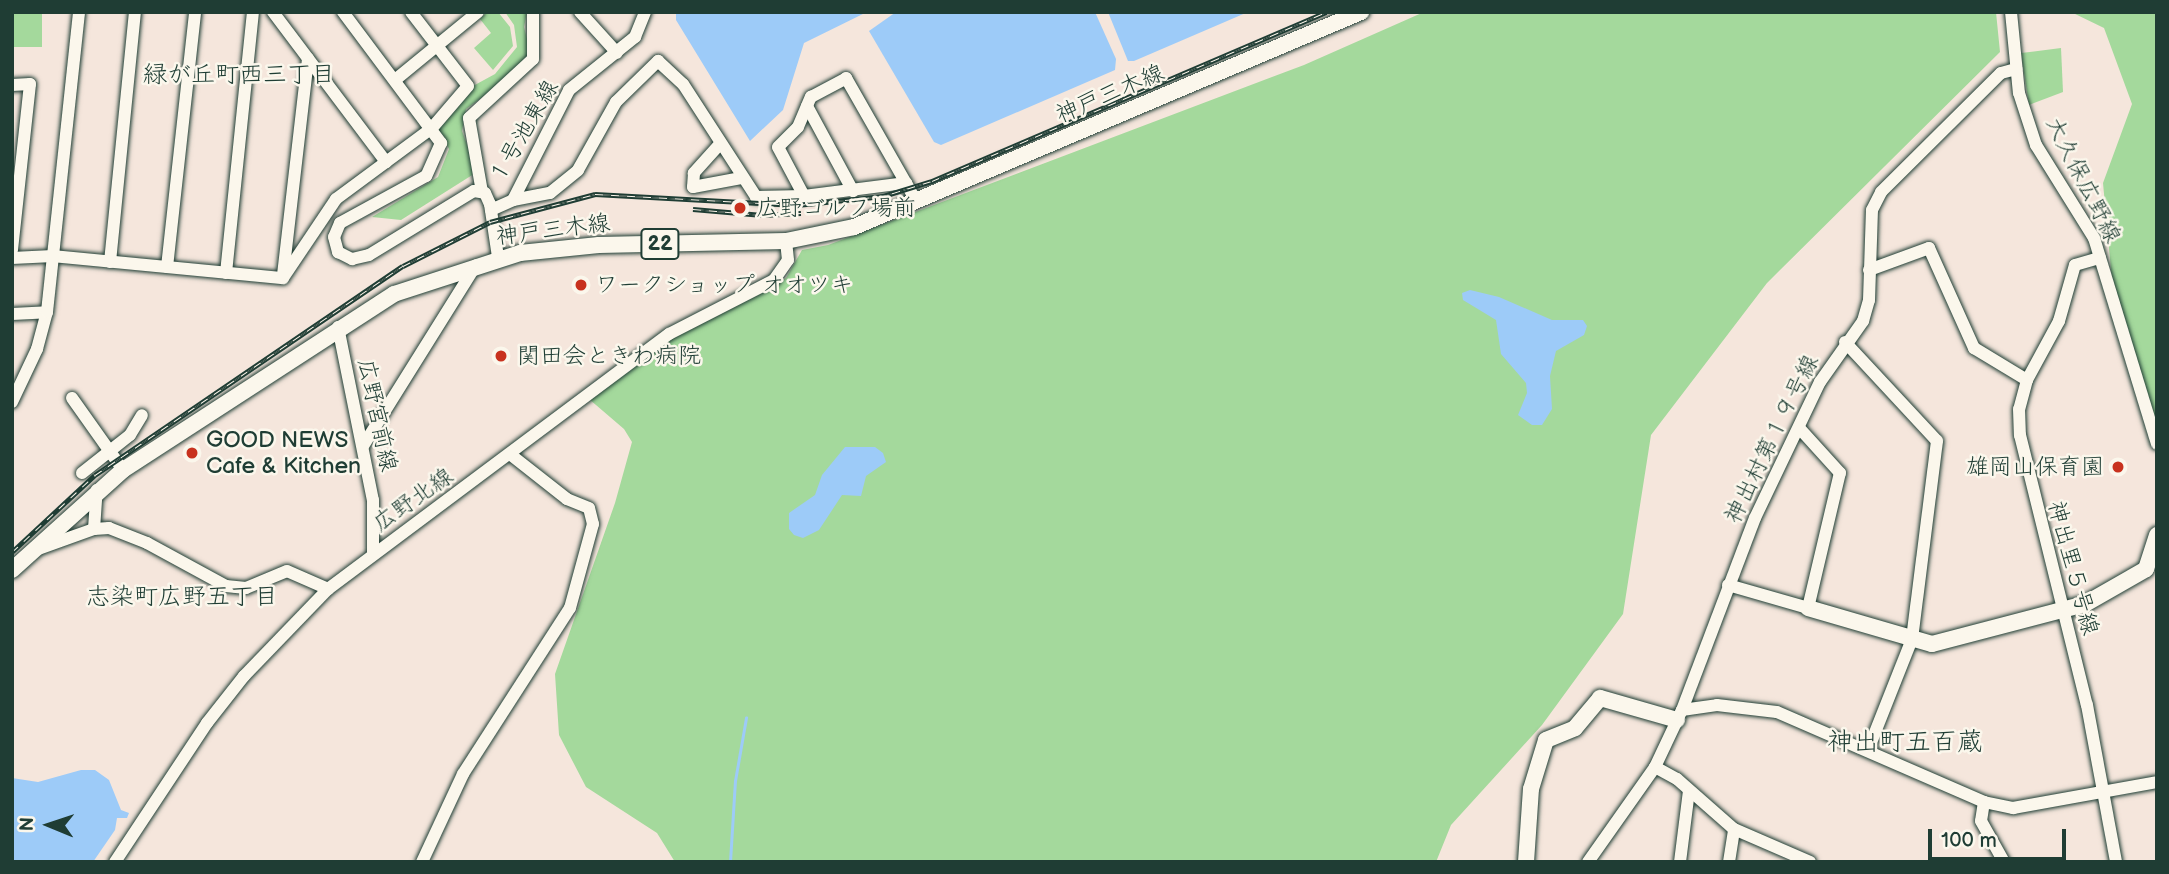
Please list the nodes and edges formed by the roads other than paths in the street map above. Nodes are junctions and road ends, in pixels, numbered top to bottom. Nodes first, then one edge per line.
1 (79, 12) edge
2 (135, 12) edge
3 (195, 12) edge
4 (253, 12) edge
5 (274, 12) edge
6 (343, 12) edge
7 (411, 12) edge
8 (478, 12) edge
9 (533, 12) edge
10 (580, 12) edge
11 (645, 12) edge
12 (1361, 12) edge
13 (2011, 12) edge
14 (437, 46) junction
15 (617, 52) junction
16 (308, 58) junction
17 (2016, 69) junction
18 (395, 80) junction
19 (12, 85) edge
20 (807, 106) junction
21 (432, 128) junction
22 (18, 141) edge
23 (719, 145) junction
24 (386, 162) junction
25 (741, 178) junction
26 (906, 183) junction
27 (853, 191) junction
28 (482, 192) junction
29 (804, 196) junction
30 (513, 200) junction
31 (15, 201) edge
32 (916, 201) junction
33 (491, 210) junction
34 (786, 242) junction
35 (12, 250) edge
36 (53, 256) junction
37 (498, 257) junction
38 (12, 258) edge
39 (2100, 258) junction
40 (110, 262) junction
41 (476, 265) junction
42 (167, 267) junction
43 (1869, 270) junction
44 (226, 273) junction
45 (282, 278) junction
46 (47, 312) junction
47 (12, 314) edge
48 (338, 327) junction
49 (1845, 342) junction
50 (12, 372) edge
51 (27, 372) junction
52 (2027, 380) junction
53 (72, 398) dead end
54 (12, 402) edge
55 (142, 415) dead end
56 (1801, 430) junction
57 (2157, 444) edge
58 (363, 446) junction
59 (111, 452) junction
60 (511, 455) junction
61 (123, 470) junction
62 (82, 473) dead end
63 (97, 490) junction
64 (94, 529) junction
65 (2157, 535) edge
66 (33, 549) junction
67 (373, 553) junction
68 (12, 569) edge
69 (1728, 585) junction
70 (328, 590) junction
71 (1808, 608) junction
72 (2065, 612) junction
73 (1912, 639) junction
74 (1679, 715) junction
75 (1868, 750) junction
76 (1655, 766) junction
77 (2157, 782) edge
78 (1689, 791) junction
79 (2103, 793) junction
80 (1984, 802) junction
81 (1734, 829) junction
82 (1776, 848) junction
83 (115, 862) edge
84 (422, 862) edge
85 (1526, 862) edge
86 (1588, 862) edge
87 (1680, 862) edge
88 (1730, 862) edge
89 (1775, 862) edge
90 (1810, 862) edge
91 (2004, 862) edge
92 (2116, 862) edge

1 - 36 street
2 - 40 street
3 - 42 street
4 - 44 street
5 - 16 street
6 - 18 street
7 - 14 street
8 - 14 street
9 - 28 street
10 - 15 street
11 - 15 street, １号池東線
12 - 32 main road, 神戸三木線 / 22
13 - 17 street, 大久保広野線
14 - 18 street
14 - 21 street
15 - 30 street, １号池東線
16 - 24 street
16 - 45 street
17 - 39 street, 大久保広野線
17 - 43 street, 神出村第１９号線
18 - 21 street
19 - 22 street
20 - 26 street
20 - 27 street
20 - 29 street
21 - 24 street
21 - 28 street
22 - 31 street
23 - 25 street
23 - 25 street
23 - 30 street
24 - 45 street
25 - 29 street
26 - 27 street
26 - 32 street
27 - 29 street
28 - 33 street
30 - 33 street, １号池東線
31 - 35 street
32 - 34 main road, 神戸三木線 / 22
33 - 37 street
34 - 37 main road, 神戸三木線 / 22
34 - 60 street, 広野北線
36 - 38 street
36 - 40 street
36 - 46 street
37 - 41 main road, 神戸三木線 / 22
39 - 52 street, 神出里５号線
39 - 57 street, 大久保広野線
40 - 42 street
41 - 48 main road, 神戸三木線 / 22
41 - 58 street
42 - 44 street
43 - 49 street, 神出村第１９号線
43 - 52 street
44 - 45 street
46 - 47 street
46 - 51 street
48 - 58 street, 広野宮前線
48 - 61 main road, 神戸三木線 / 22
49 - 56 street, 神出村第１９号線
49 - 73 street
50 - 51 street
51 - 54 street
52 - 72 street, 神出里５号線
53 - 59 street
55 - 59 street
56 - 69 street, 神出村第１９号線
56 - 71 street
58 - 67 street, 広野宮前線
59 - 61 street
59 - 62 street
60 - 67 street, 広野北線
60 - 84 street
61 - 63 main road, 神戸三木線 / 22
63 - 64 street
63 - 66 main road, 神戸三木線 / 22
64 - 66 street
64 - 70 street
65 - 72 main road
66 - 68 main road, 神戸三木線 / 22
67 - 70 street, 広野北線
69 - 71 street
69 - 74 street, 神出村第１９号線
70 - 83 street, 広野北線
71 - 73 main road
72 - 73 main road
72 - 79 street, 神出里５号線
73 - 75 street
74 - 75 street
74 - 76 street, 神出村第１９号線
74 - 85 main road
75 - 80 street
76 - 78 street
76 - 86 street, 神出村第１９号線
77 - 79 street
78 - 81 street
78 - 87 street
79 - 80 street
79 - 92 street, 神出里５号線
80 - 91 street
81 - 82 street
81 - 88 street
82 - 89 street
82 - 90 street

